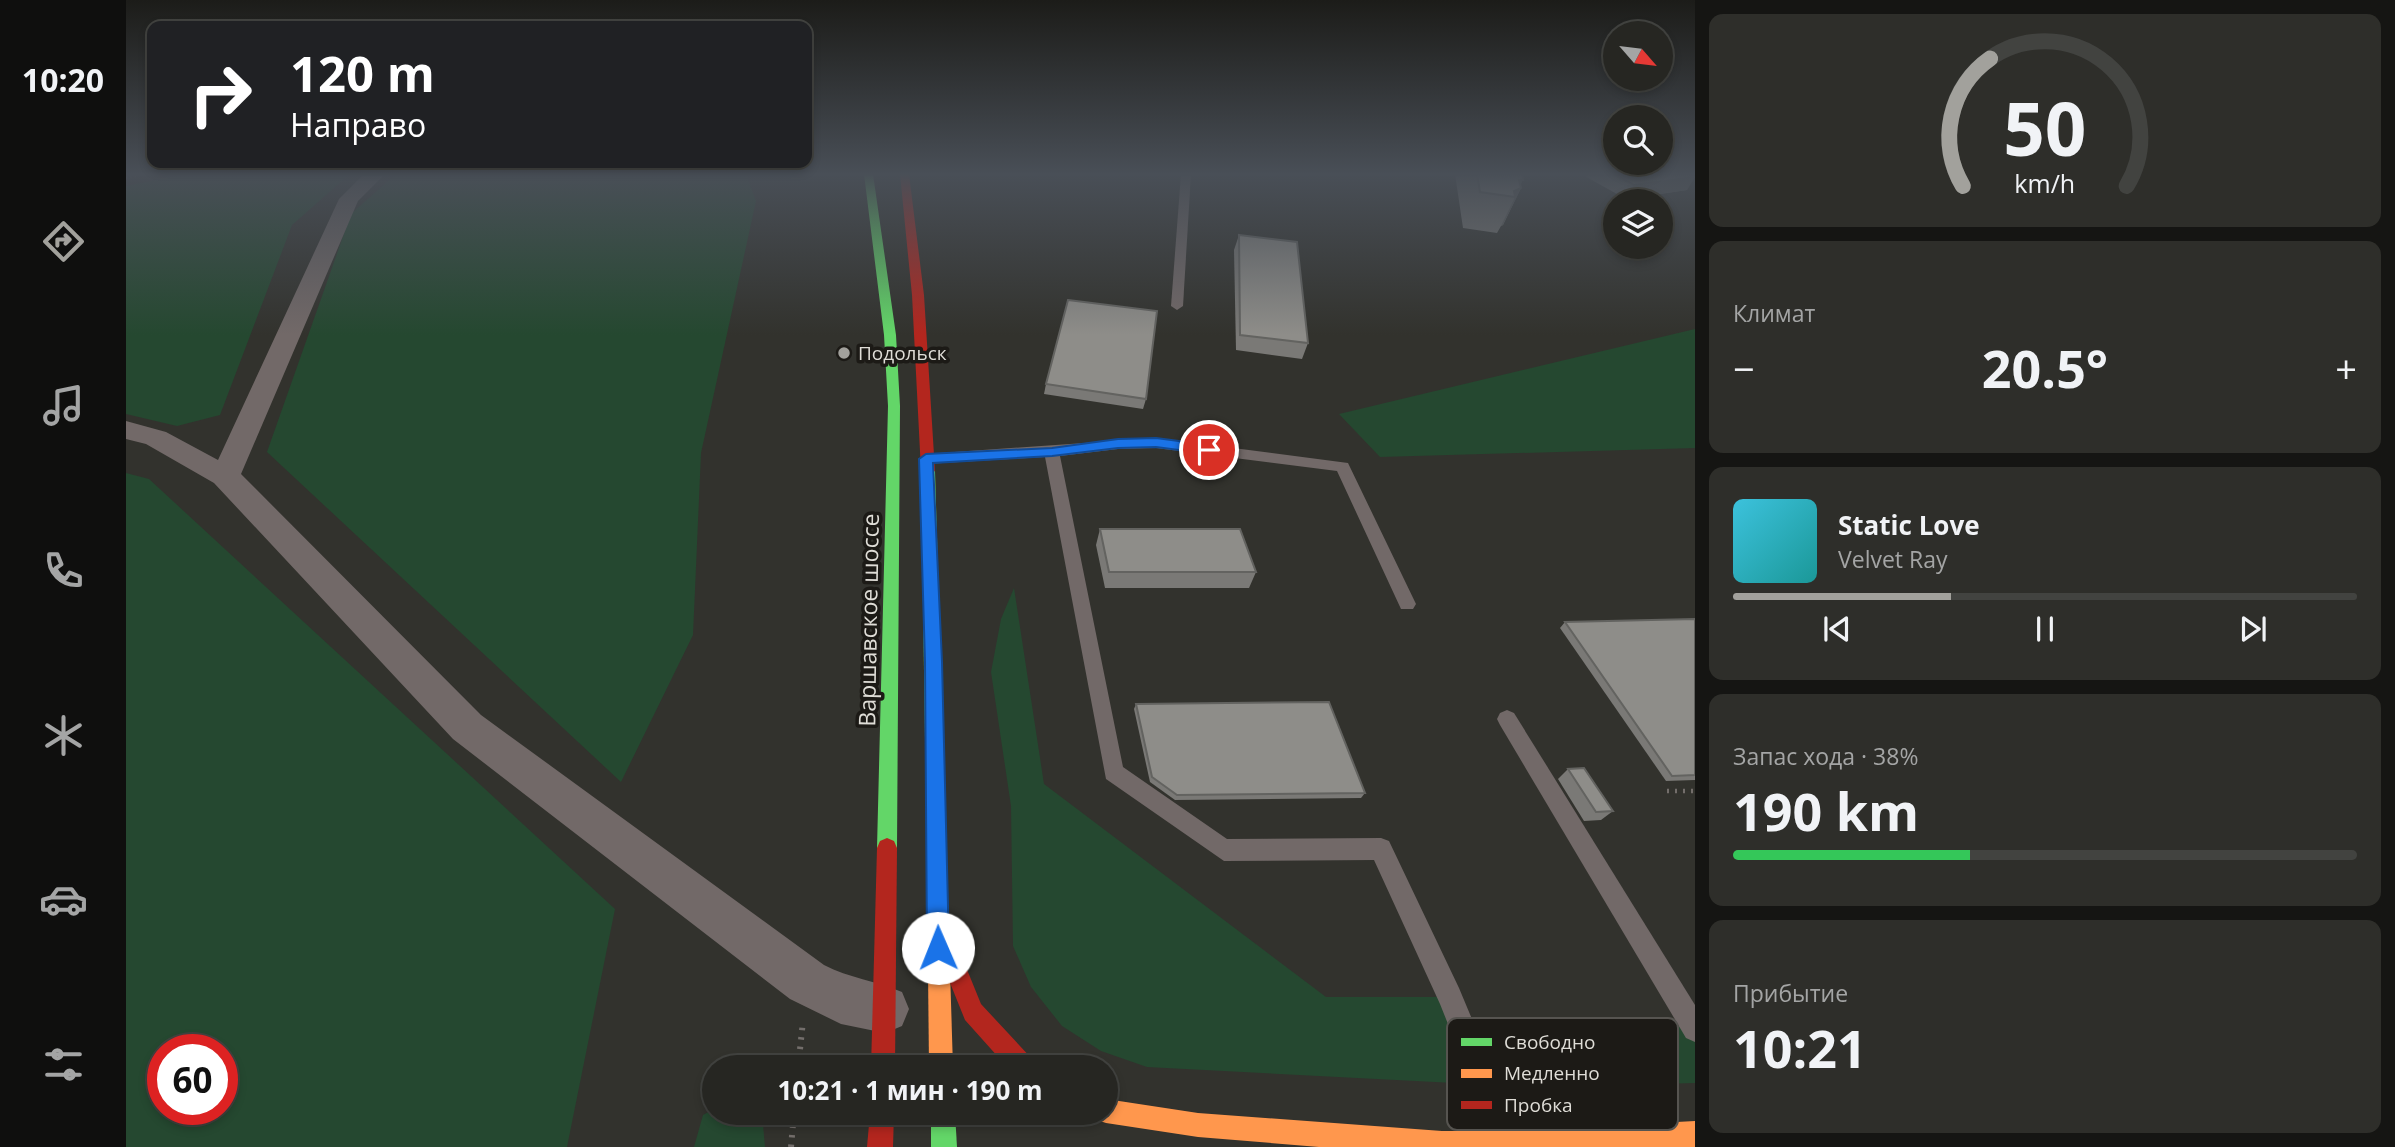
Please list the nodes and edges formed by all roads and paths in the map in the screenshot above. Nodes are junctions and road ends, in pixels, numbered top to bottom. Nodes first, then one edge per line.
1 (336, 228) edge
2 (875, 228) edge
3 (912, 228) edge
4 (1182, 228) edge
5 (1177, 306) dead end
6 (126, 430) edge
7 (1052, 452) junction
8 (926, 459) junction
9 (225, 476) junction
10 (1407, 604) dead end
11 (1507, 719) dead end
12 (1668, 791) dead end
13 (1695, 791) edge
14 (937, 924) junction
15 (885, 1009) junction
16 (1459, 1018) edge
17 (1695, 1029) edge
18 (883, 1055) edge
19 (941, 1055) edge
20 (1013, 1055) edge
21 (1118, 1113) edge
22 (793, 1125) edge
23 (881, 1125) edge
24 (943, 1125) edge
25 (1504, 1130) edge
26 (1688, 1138) edge
27 (1510, 1144) junction
28 (1436, 1146) edge
29 (791, 1147) edge
30 (880, 1147) edge
31 (944, 1147) edge

1 - 9 street
2 - 15 main road, Варшавское шоссе
3 - 8 main road
4 - 5 lane
6 - 9 street
7 - 8 lane
7 - 10 lane
7 - 16 lane
8 - 14 main road
9 - 15 street
11 - 17 lane
12 - 13 path
14 - 19 main road
14 - 20 main road
15 - 18 main road, Варшавское шоссе
21 - 28 main road
22 - 29 path
23 - 30 main road
24 - 31 main road
25 - 27 lane
26 - 27 main road
27 - 28 main road

